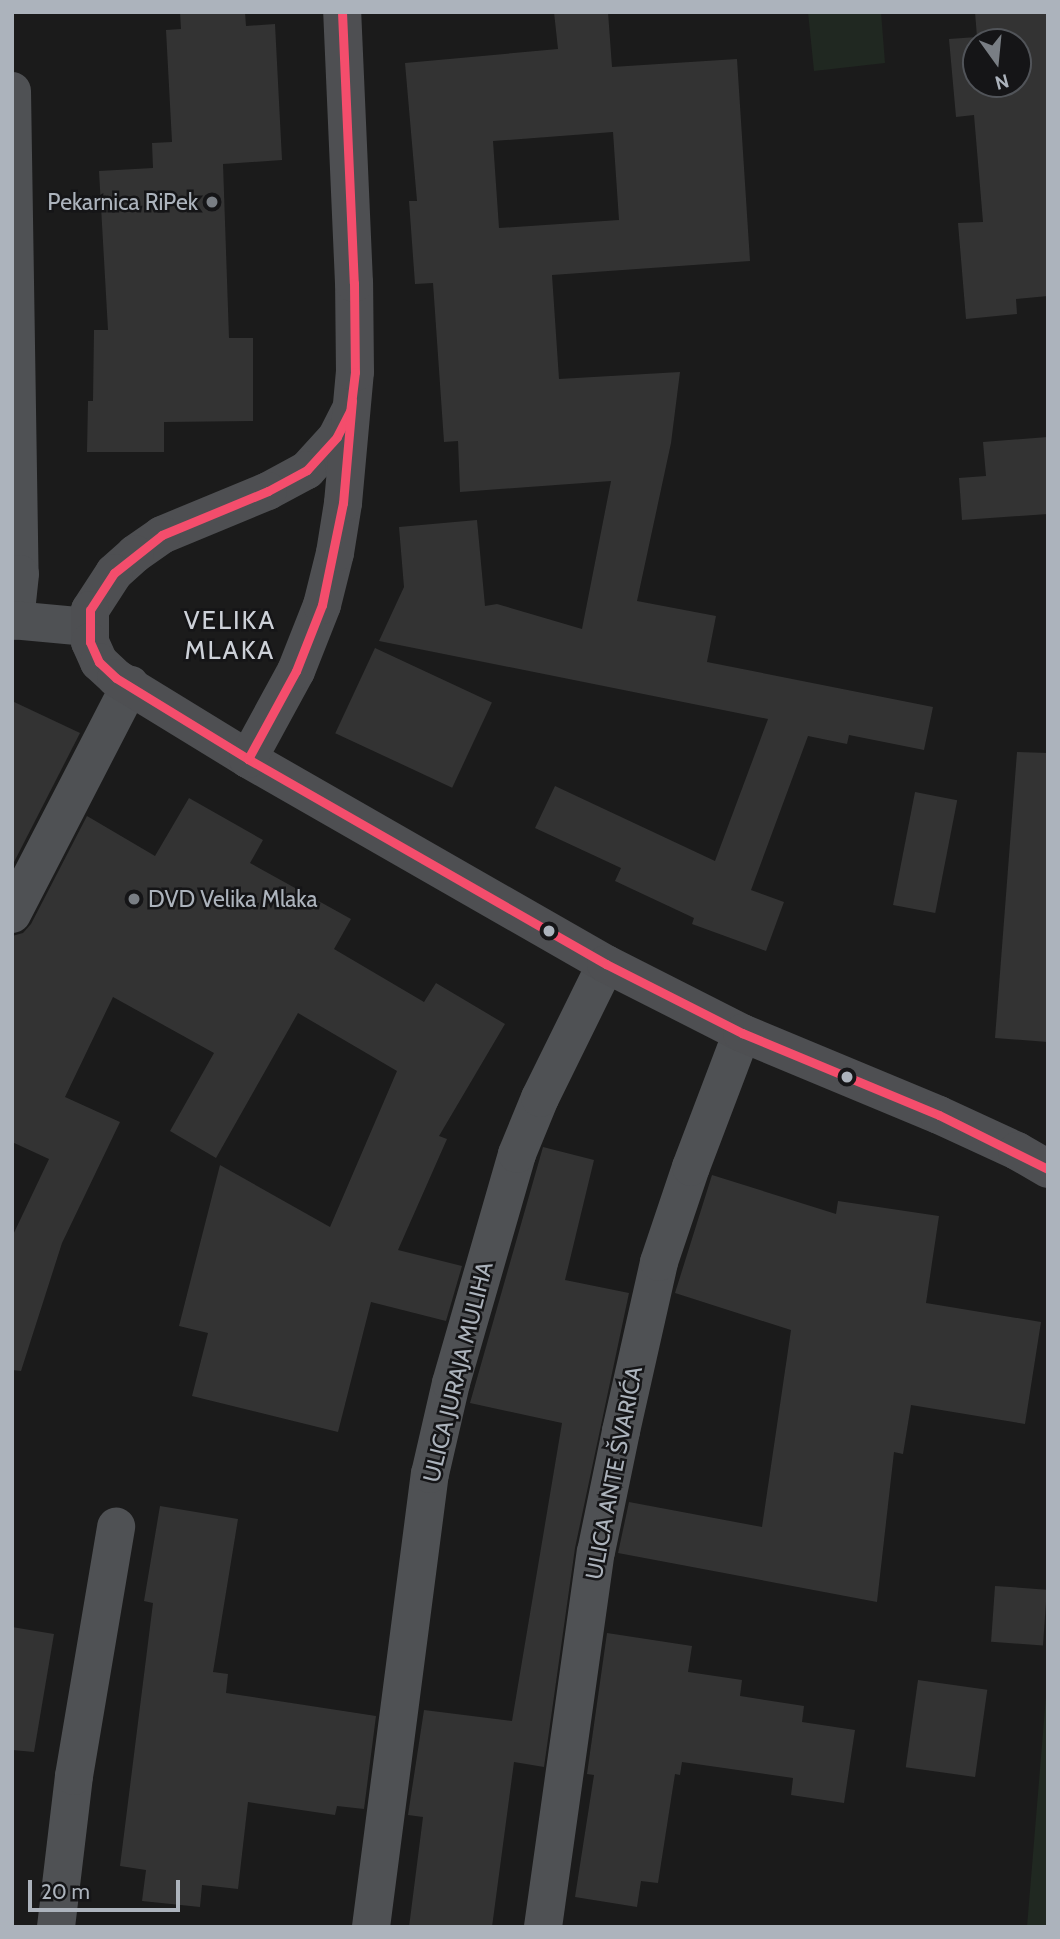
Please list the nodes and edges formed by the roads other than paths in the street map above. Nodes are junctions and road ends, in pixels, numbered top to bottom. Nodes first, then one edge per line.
1 (342, 12) edge
2 (12, 91) edge
3 (350, 411) junction
4 (14, 620) edge
5 (88, 627) junction
6 (130, 685) junction
7 (248, 758) junction
8 (12, 914) edge
9 (606, 964) junction
10 (742, 1033) junction
11 (1037, 1157) edge
12 (116, 1527) dead end
13 (55, 1927) edge
14 (371, 1927) edge
15 (543, 1927) edge

1 - 3 main road
2 - 4 street
3 - 5 main road
3 - 7 main road
4 - 5 street
5 - 6 main road
6 - 7 main road
6 - 8 street
7 - 9 main road
9 - 10 main road
9 - 14 street, ULICA JURAJA MULIHA
10 - 11 main road
10 - 15 street, ULICA ANTE ŠVARIĆA
12 - 13 street

